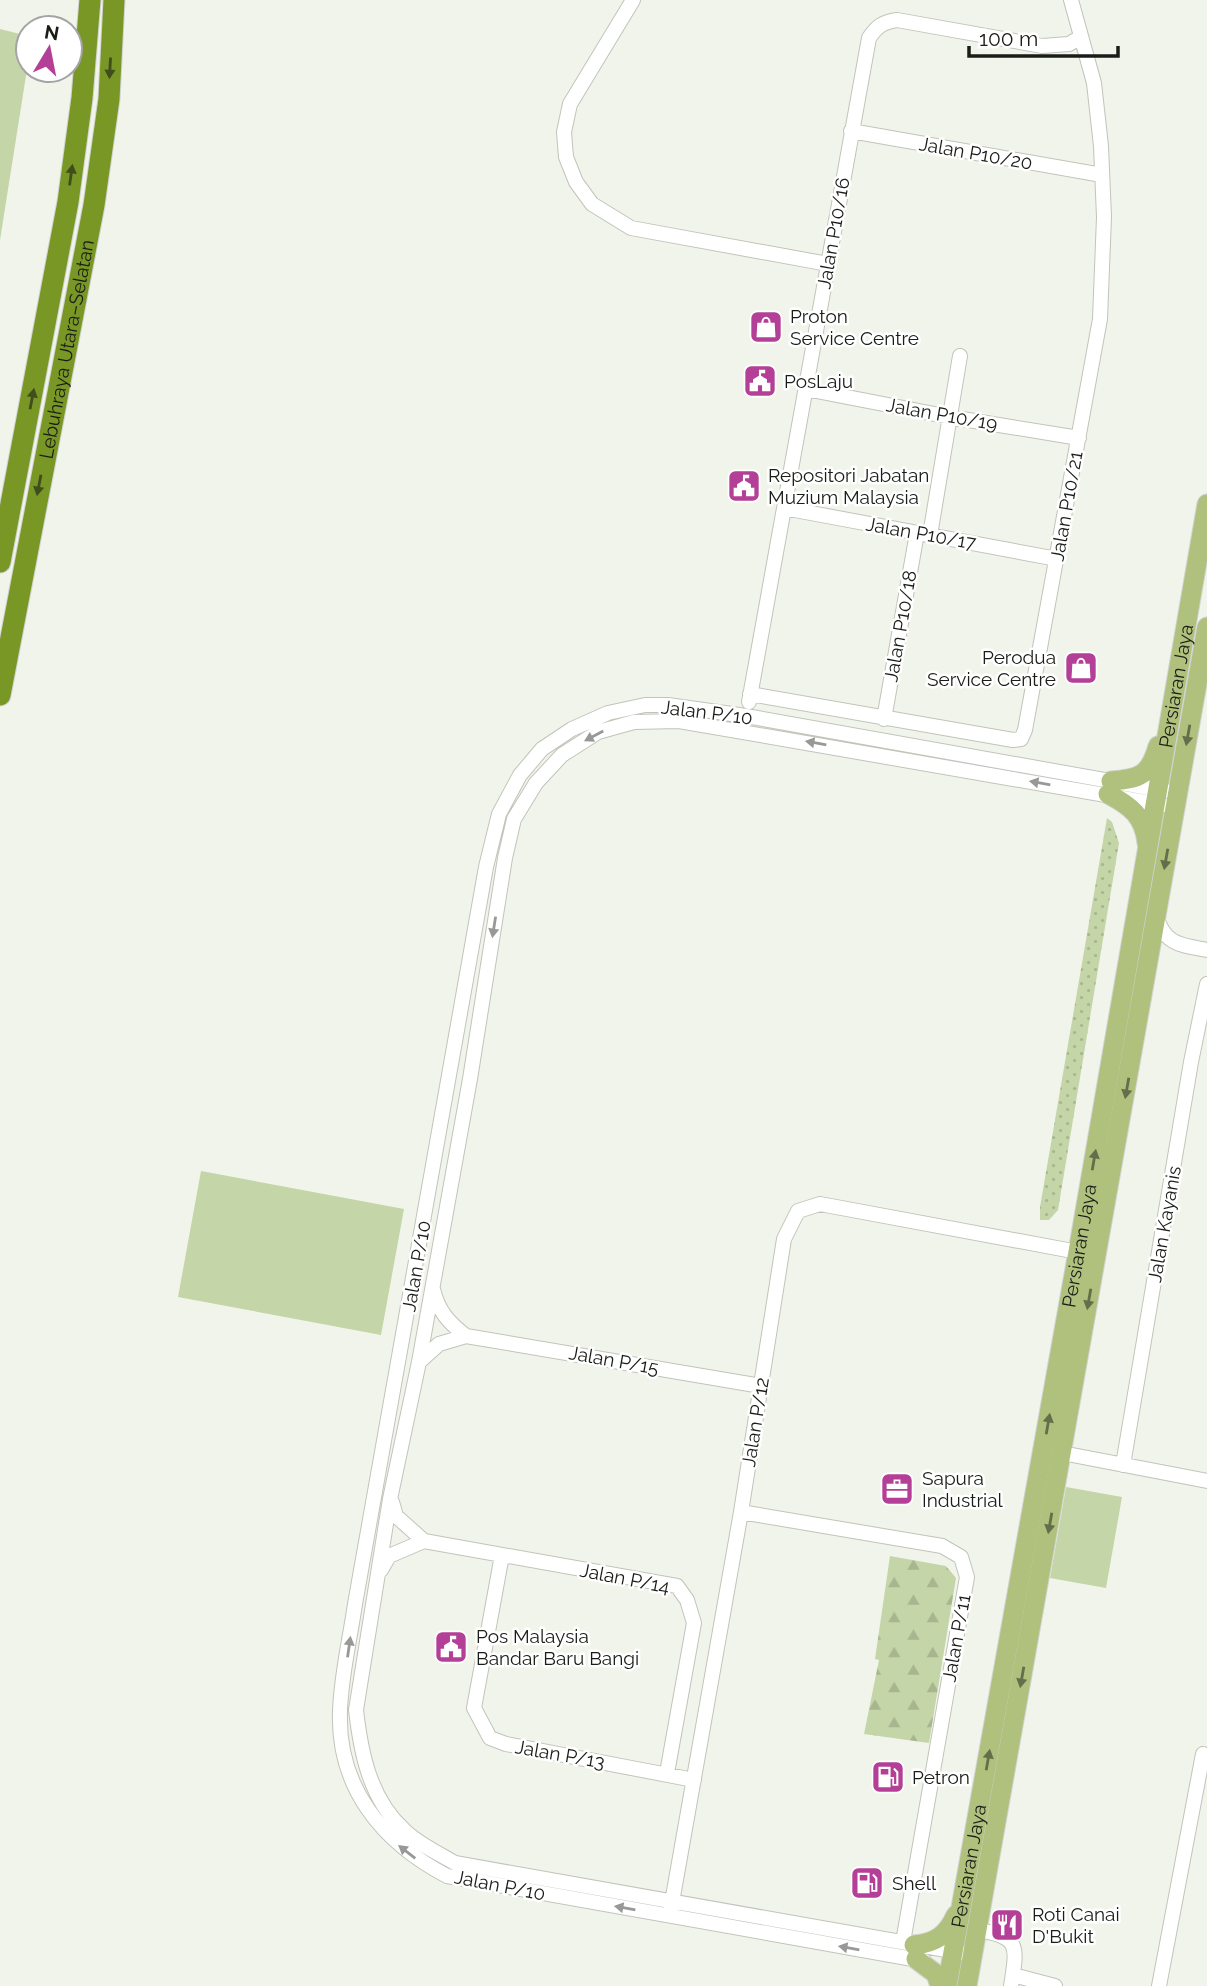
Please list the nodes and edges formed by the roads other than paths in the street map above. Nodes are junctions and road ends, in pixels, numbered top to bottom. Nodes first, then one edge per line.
1 (90, 0) edge
2 (114, 0) edge
3 (633, 0) edge
4 (1071, 0) edge
5 (1081, 37) junction
6 (851, 131) junction
7 (1102, 175) junction
8 (828, 264) junction
9 (960, 356) dead end
10 (806, 389) junction
11 (950, 417) junction
12 (1079, 438) junction
13 (1207, 504) edge
14 (784, 508) junction
15 (923, 534) junction
16 (1057, 559) junction
17 (0, 562) edge
18 (1207, 627) edge
19 (1179, 659) junction
20 (750, 694) junction
21 (0, 695) edge
22 (884, 719) junction
23 (745, 723) junction
24 (1110, 788) junction
25 (1167, 798) junction
26 (1148, 855) junction
27 (1156, 915) junction
28 (1175, 944) junction
29 (1207, 950) edge
30 (1147, 968) junction
31 (1207, 984) edge
32 (1078, 1252) junction
33 (432, 1284) junction
34 (466, 1336) junction
35 (419, 1362) junction
36 (761, 1386) junction
37 (1062, 1453) junction
38 (1123, 1465) junction
39 (1207, 1480) edge
40 (390, 1499) junction
41 (741, 1512) junction
42 (424, 1541) junction
43 (502, 1555) junction
44 (378, 1574) junction
45 (1203, 1754) dead end
46 (667, 1773) junction
47 (694, 1780) junction
48 (963, 1899) junction
49 (671, 1909) junction
50 (977, 1930) junction
51 (911, 1949) junction
52 (960, 1969) edge
53 (1012, 1980) edge
54 (940, 1986) edge
55 (1055, 1986) edge
56 (1159, 1986) edge

17 -> 1 highway, Lebuhraya Utara–Selatan
2 -> 21 highway, Lebuhraya Utara–Selatan
3 - 8 street
4 - 5 street, Jalan P10/21
5 - 6 street, Jalan P10/16
5 - 7 street, Jalan P10/21
6 - 7 street, Jalan P10/20
6 - 8 street, Jalan P10/16
7 - 12 street, Jalan P10/21
8 - 10 street, Jalan P10/16
9 - 11 street, Jalan P10/18
10 - 11 street, Jalan P10/19
10 - 14 street, Jalan P10/16
11 - 12 street, Jalan P10/19
11 - 15 street, Jalan P10/18
12 - 16 street, Jalan P10/21
13 - 19 main road, Persiaran Jaya
14 - 15 street, Jalan P10/17
14 - 20 street, Jalan P10/16
15 - 16 street, Jalan P10/17
15 - 22 street, Jalan P10/18
16 - 22 street, Jalan P10/21
18 -> 25 main road, Persiaran Jaya
19 - 24 main road
19 - 25 main road, Persiaran Jaya
20 - 22 street, Jalan P10/21
20 - 23 street, Jalan P10/16
23 - 24 street, Jalan P/10
23 -> 33 street, Jalan P/10
49 -> 23 street, Jalan P/10
24 - 25 street, Jalan P/10
24 - 26 main road
25 - 26 main road, Persiaran Jaya
25 -> 27 main road, Persiaran Jaya
32 -> 26 main road, Persiaran Jaya
27 - 28 street
27 - 30 main road, Persiaran Jaya
28 - 29 street
28 - 30 street
30 -> 37 main road, Persiaran Jaya
31 - 38 street, Jalan Kayanis
32 - 36 street, Jalan P/12
48 -> 32 main road, Persiaran Jaya
33 - 34 street
33 - 35 street, Jalan P/10
34 - 35 street
34 - 36 street, Jalan P/15
35 - 40 street, Jalan P/10
36 - 41 street, Jalan P/12
37 - 38 street
37 -> 50 main road, Persiaran Jaya
38 - 39 street
40 - 42 street
40 - 44 street, Jalan P/10
41 - 47 street, Jalan P/12
41 - 51 street, Jalan P/11
42 - 43 street, Jalan P/14
42 - 44 street
43 - 46 street, Jalan P/13
43 - 46 street, Jalan P/14
44 - 49 street, Jalan P/10
45 - 56 street
46 - 47 street, Jalan P/13
47 - 49 street, Jalan P/12
48 - 51 main road
48 - 52 main road, Persiaran Jaya
51 -> 49 street, Jalan P/10
49 - 51 street, Jalan P/10
50 - 52 main road, Persiaran Jaya
50 - 53 street
51 - 52 street, Jalan P/10
51 - 54 main road
53 - 55 street

